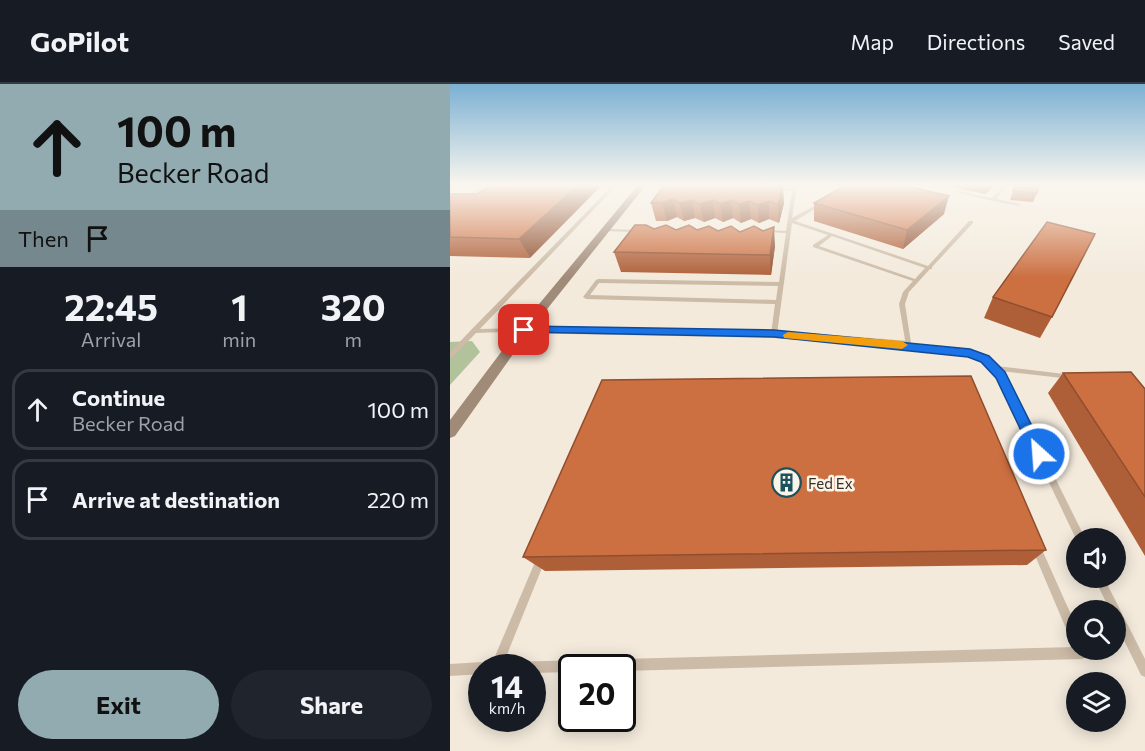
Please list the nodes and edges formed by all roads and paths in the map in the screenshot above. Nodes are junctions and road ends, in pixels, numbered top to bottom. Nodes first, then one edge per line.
1 (585, 216) edge
2 (616, 216) edge
3 (791, 216) edge
4 (800, 216) edge
5 (791, 221) junction
6 (971, 222) dead end
7 (605, 230) junction
8 (651, 231) edge
9 (755, 231) edge
10 (789, 232) junction
11 (831, 235) junction
12 (930, 268) junction
13 (917, 281) junction
14 (781, 284) junction
15 (778, 302) junction
16 (524, 330) junction
17 (473, 331) junction
18 (774, 334) junction
19 (908, 345) junction
20 (450, 356) edge
21 (995, 368) junction
22 (1076, 377) edge
23 (450, 432) edge
24 (1075, 528) edge
25 (1031, 535) edge
26 (546, 546) edge
27 (1066, 616) edge
28 (1126, 632) edge
29 (1066, 653) edge
30 (502, 654) edge
31 (546, 667) edge
32 (468, 669) edge
33 (450, 670) edge
34 (1145, 671) edge

1 - 17 lane
2 - 7 main road
3 - 5 lane
4 - 5 lane
5 - 10 lane
5 - 11 lane
6 - 12 lane
7 - 8 lane
7 - 16 main road
9 - 10 lane
10 - 14 lane
11 - 12 lane
11 - 13 lane
12 - 13 lane
13 - 19 lane
14 - 15 lane
14 - 15 lane
15 - 18 lane
16 - 17 lane
16 - 18 street
16 - 23 main road
17 - 20 lane
18 - 19 street
19 - 21 lane
21 - 22 lane
21 - 24 lane
25 - 27 lane
26 - 30 lane
28 - 34 lane
29 - 31 lane
32 - 33 lane

